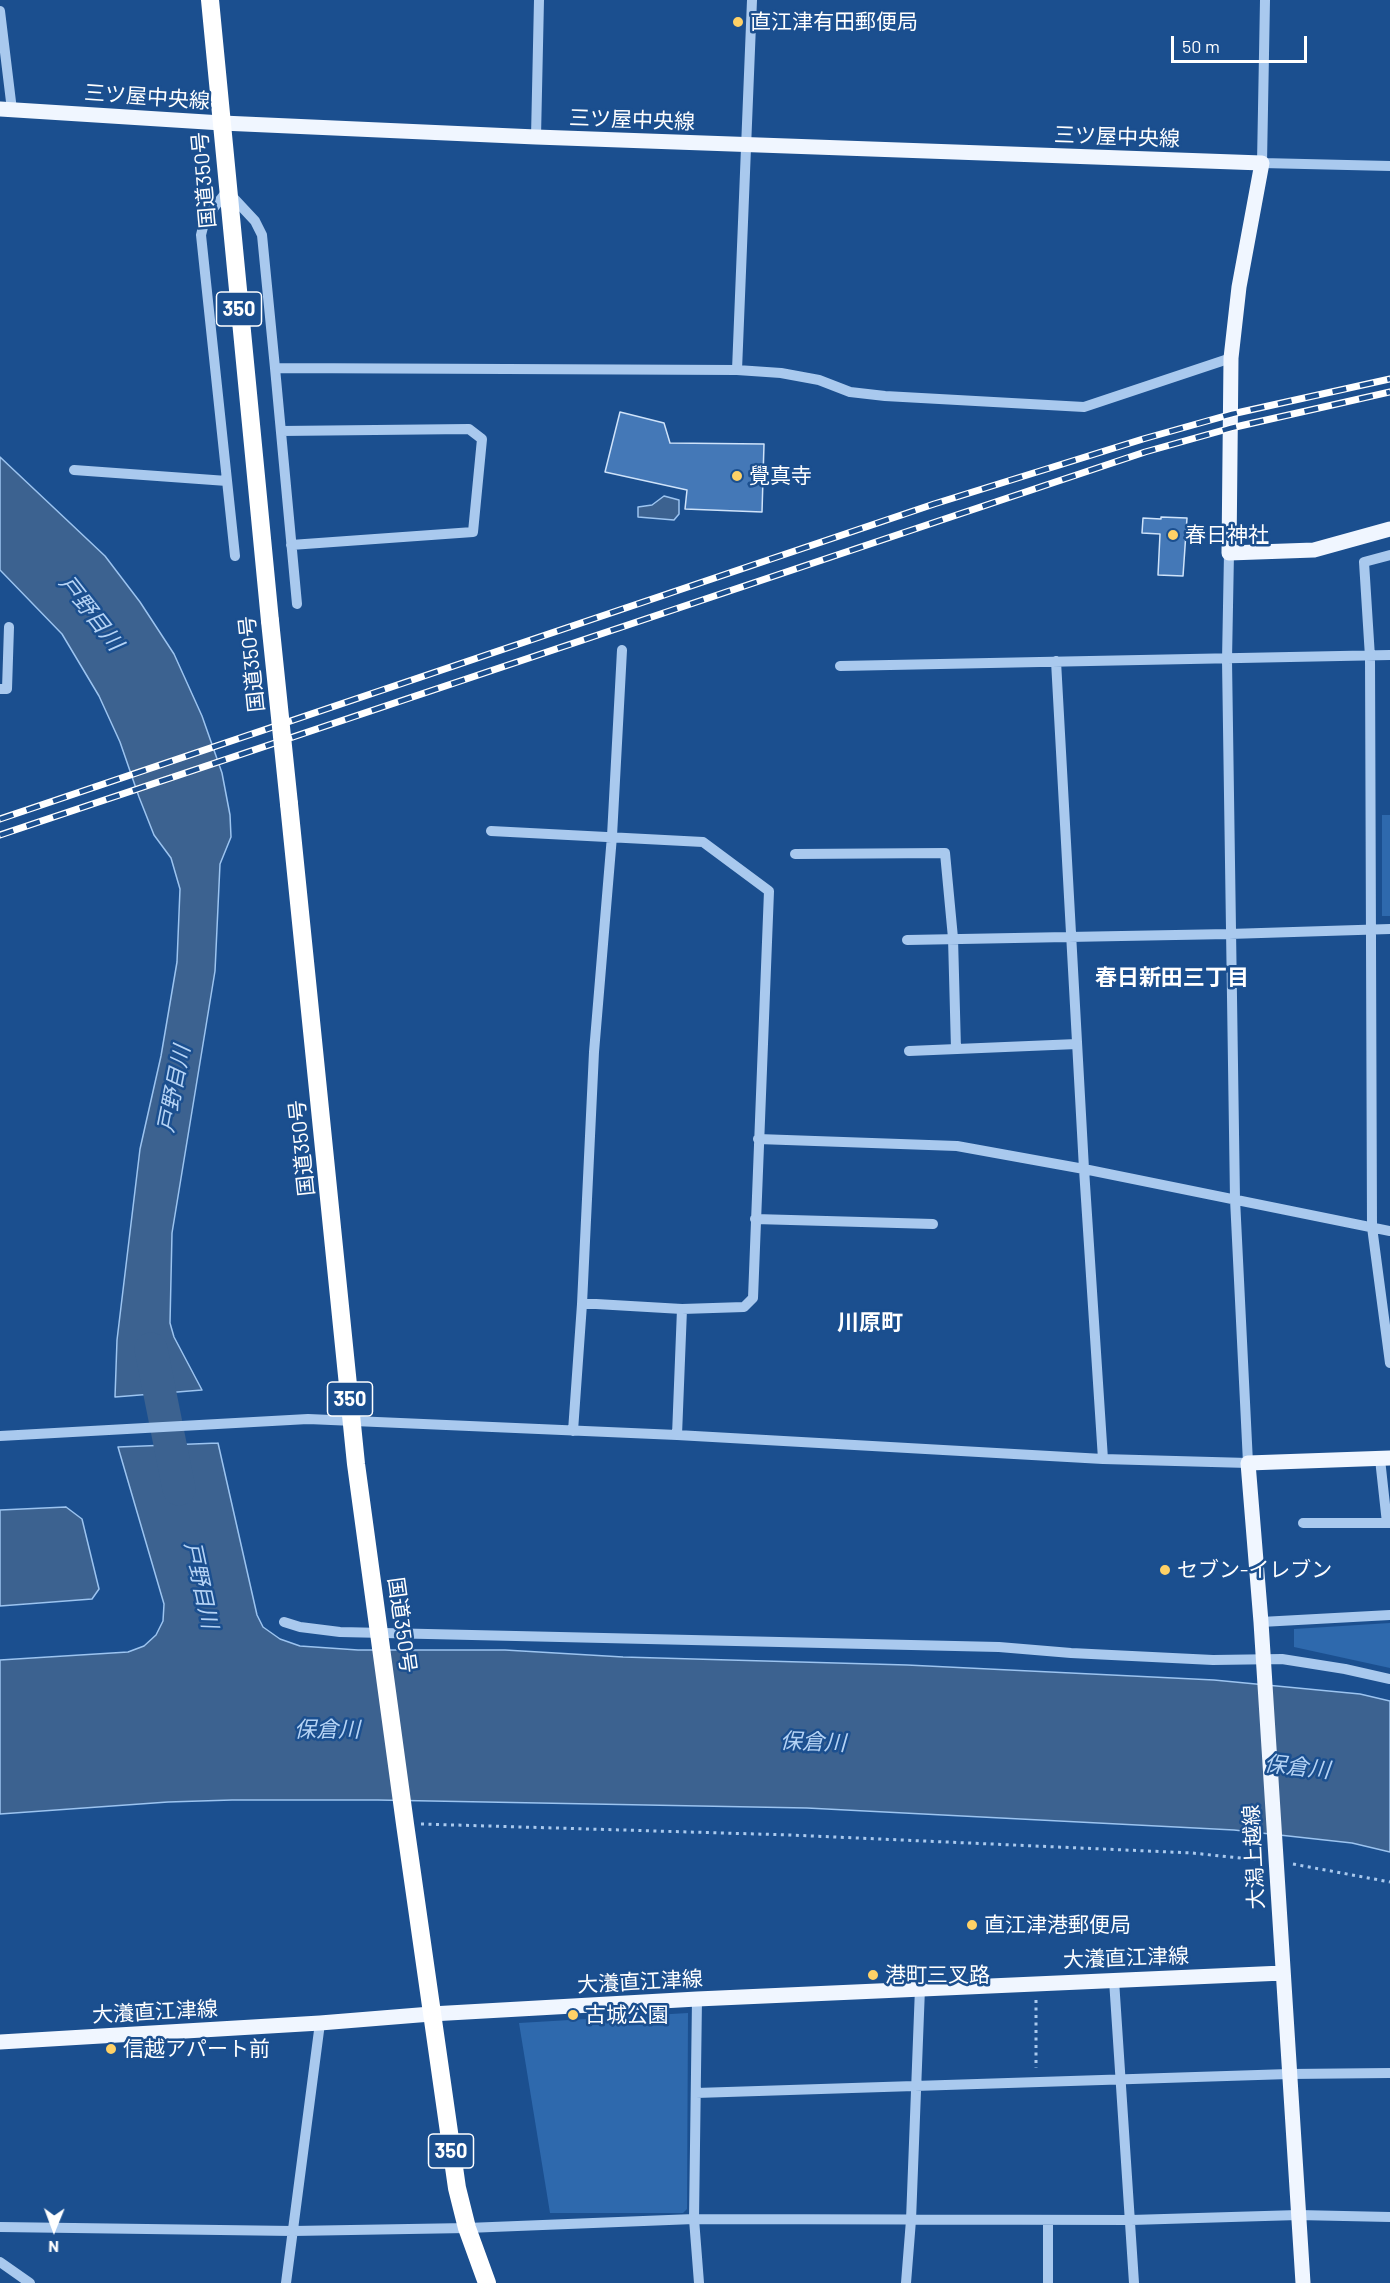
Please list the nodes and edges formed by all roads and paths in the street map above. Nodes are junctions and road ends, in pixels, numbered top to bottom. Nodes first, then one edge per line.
1 (210, 0) edge
2 (539, 0) edge
3 (752, 0) edge
4 (1265, 0) edge
5 (0, 11) edge
6 (6, 109) edge
7 (222, 123) junction
8 (536, 137) junction
9 (746, 145) junction
10 (1262, 164) junction
11 (1390, 166) edge
12 (227, 191) junction
13 (1231, 358) junction
14 (275, 368) junction
15 (737, 370) junction
16 (281, 431) junction
17 (74, 470) dead end
18 (227, 481) junction
19 (1390, 529) edge
20 (291, 545) junction
21 (1229, 553) junction
22 (1390, 555) edge
23 (235, 556) dead end
24 (297, 604) dead end
25 (9, 627) dead end
26 (622, 650) dead end
27 (1390, 655) edge
28 (1370, 657) junction
29 (1227, 660) junction
30 (1056, 661) junction
31 (840, 666) dead end
32 (0, 689) edge
33 (491, 831) dead end
34 (612, 836) junction
35 (795, 854) dead end
36 (1370, 929) junction
37 (1390, 929) edge
38 (1229, 934) junction
39 (1071, 937) junction
40 (953, 938) junction
41 (907, 940) dead end
42 (1077, 1044) junction
43 (956, 1049) junction
44 (909, 1050) dead end
45 (758, 1139) junction
46 (1084, 1169) junction
47 (1235, 1199) junction
48 (755, 1219) junction
49 (933, 1224) dead end
50 (1372, 1227) junction
51 (1390, 1231) edge
52 (582, 1304) junction
53 (682, 1309) junction
54 (1390, 1363) edge
55 (352, 1421) junction
56 (573, 1431) junction
57 (677, 1435) junction
58 (0, 1436) edge
59 (1385, 1458) edge
60 (1103, 1459) junction
61 (1248, 1463) junction
62 (1303, 1523) dead end
63 (1389, 1523) edge
64 (1390, 1615) edge
65 (284, 1622) dead end
66 (1261, 1622) junction
67 (381, 1638) junction
68 (1263, 1668) junction
69 (1390, 1679) edge
70 (404, 1820) junction
71 (1275, 1861) junction
72 (1390, 1882) edge
73 (1283, 1973) junction
74 (1114, 1980) junction
75 (1035, 1983) junction
76 (920, 1988) junction
77 (697, 1999) junction
78 (431, 2014) junction
79 (320, 2023) junction
80 (0, 2042) edge
81 (1390, 2073) edge
82 (1289, 2074) junction
83 (1121, 2079) junction
84 (1036, 2082) junction
85 (917, 2086) junction
86 (696, 2093) junction
87 (1298, 2215) junction
88 (1390, 2217) edge
89 (694, 2219) junction
90 (911, 2220) junction
91 (1048, 2220) junction
92 (1131, 2220) junction
93 (0, 2227) edge
94 (467, 2228) junction
95 (293, 2231) junction
96 (0, 2262) edge
97 (30, 2283) edge
98 (286, 2283) edge
99 (487, 2283) edge
100 (699, 2283) edge
101 (906, 2283) edge
102 (1048, 2283) edge
103 (1134, 2283) edge
104 (1303, 2283) edge

1 - 7 highway, 国道350号 / 350
2 - 8 street
3 - 9 street
4 - 10 street
5 - 6 street
6 - 7 main road, 三ツ屋中央線
7 - 8 main road, 三ツ屋中央線
7 - 12 highway, 国道350号 / 350
8 - 9 main road, 三ツ屋中央線
9 - 10 main road, 三ツ屋中央線
9 - 15 street
10 - 11 street
10 - 13 main road
12 - 14 street
12 - 18 street
12 - 55 highway, 国道350号 / 350, bridge
13 - 15 street
13 - 21 main road
14 - 15 street
14 - 16 street
16 - 20 street
16 - 20 street
17 - 18 street
18 - 23 street
19 - 21 main road
20 - 24 street
21 - 29 street
22 - 28 street
25 - 32 street
26 - 34 street
27 - 28 street
28 - 29 street
28 - 36 street
29 - 30 street
29 - 38 street
30 - 31 street
30 - 39 street
33 - 34 street
34 - 45 street
34 - 52 street
35 - 40 street
36 - 37 street
36 - 38 street
36 - 50 street
38 - 39 street
38 - 47 street
39 - 40 street
39 - 42 street
40 - 41 street
40 - 43 street
42 - 43 street
42 - 46 street
43 - 44 street
45 - 46 street
45 - 48 street
46 - 47 street
46 - 60 street
47 - 50 street
47 - 61 street
48 - 49 street
48 - 53 street
50 - 51 street
50 - 54 street
52 - 53 street
52 - 56 street
53 - 57 street
55 - 56 street
55 - 58 street
55 - 67 highway, 国道350号 / 350
56 - 57 street
57 - 60 street
59 - 61 main road
59 - 63 street
60 - 61 street
61 - 66 main road, 大潟上越線
62 - 63 street
64 - 66 street
65 - 67 street
66 - 68 main road, 大潟上越線
67 - 68 street
67 - 70 highway, 国道350号 / 350
68 - 69 street
68 - 71 main road, 大潟上越線
70 - 71 path
70 - 78 highway, 国道350号 / 350
71 - 72 path
71 - 73 main road, 大潟上越線
73 - 74 main road, 大瀁直江津線
73 - 82 main road, 大潟上越線
74 - 75 main road, 大瀁直江津線
74 - 83 street
75 - 76 main road, 大瀁直江津線
75 - 84 path
76 - 77 main road, 大瀁直江津線
76 - 85 street
77 - 78 main road, 大瀁直江津線
77 - 86 street
78 - 79 main road, 大瀁直江津線
78 - 94 highway, 国道350号 / 350
79 - 80 main road, 大瀁直江津線
79 - 95 street
81 - 82 street
82 - 83 street
82 - 87 main road, 大潟上越線
83 - 84 street
83 - 92 street
84 - 85 street
85 - 86 street
85 - 90 street
86 - 89 street
87 - 88 street
87 - 92 street
87 - 104 main road, 大潟上越線
89 - 90 street
89 - 94 street
89 - 100 street
90 - 91 street
90 - 101 street
91 - 92 street
91 - 102 street
92 - 103 street
93 - 95 street
94 - 95 street
94 - 99 highway, 国道350号 / 350
95 - 98 street
96 - 97 street

